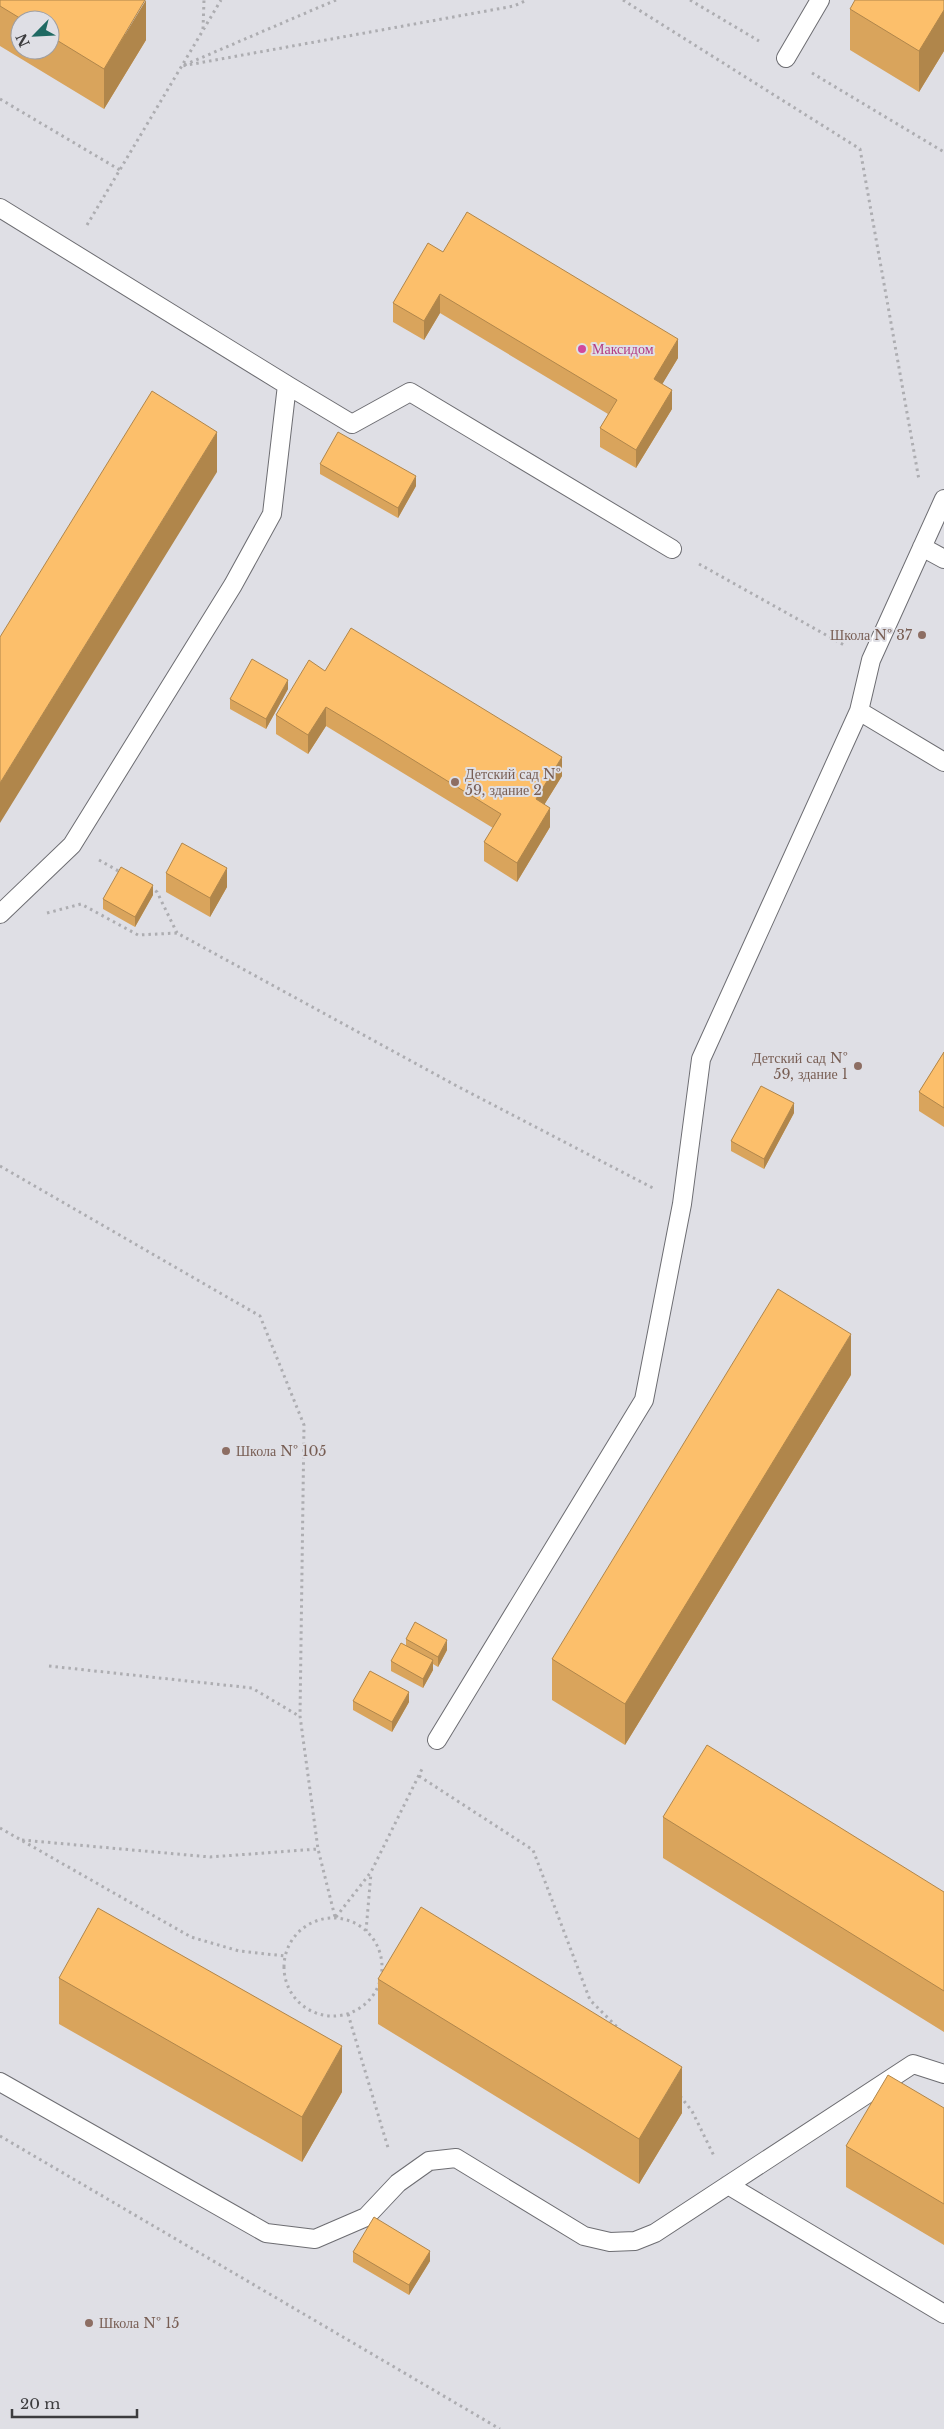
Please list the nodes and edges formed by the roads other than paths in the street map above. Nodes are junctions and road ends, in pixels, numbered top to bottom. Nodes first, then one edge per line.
1 (820, 0) edge
2 (786, 58) road end
3 (0, 208) edge
4 (287, 385) junction
5 (944, 498) edge
6 (922, 547) junction
7 (672, 549) road end
8 (944, 559) edge
9 (859, 712) junction
10 (944, 762) edge
11 (0, 914) edge
12 (437, 1740) road end
13 (944, 2074) edge
14 (0, 2082) edge
15 (728, 2185) junction
16 (944, 2314) edge

1 - 2 lane
3 - 4 lane
4 - 7 lane
4 - 11 lane
5 - 6 lane
6 - 8 lane
6 - 9 lane
9 - 10 lane
9 - 12 lane
13 - 15 lane
14 - 15 lane
15 - 16 lane

